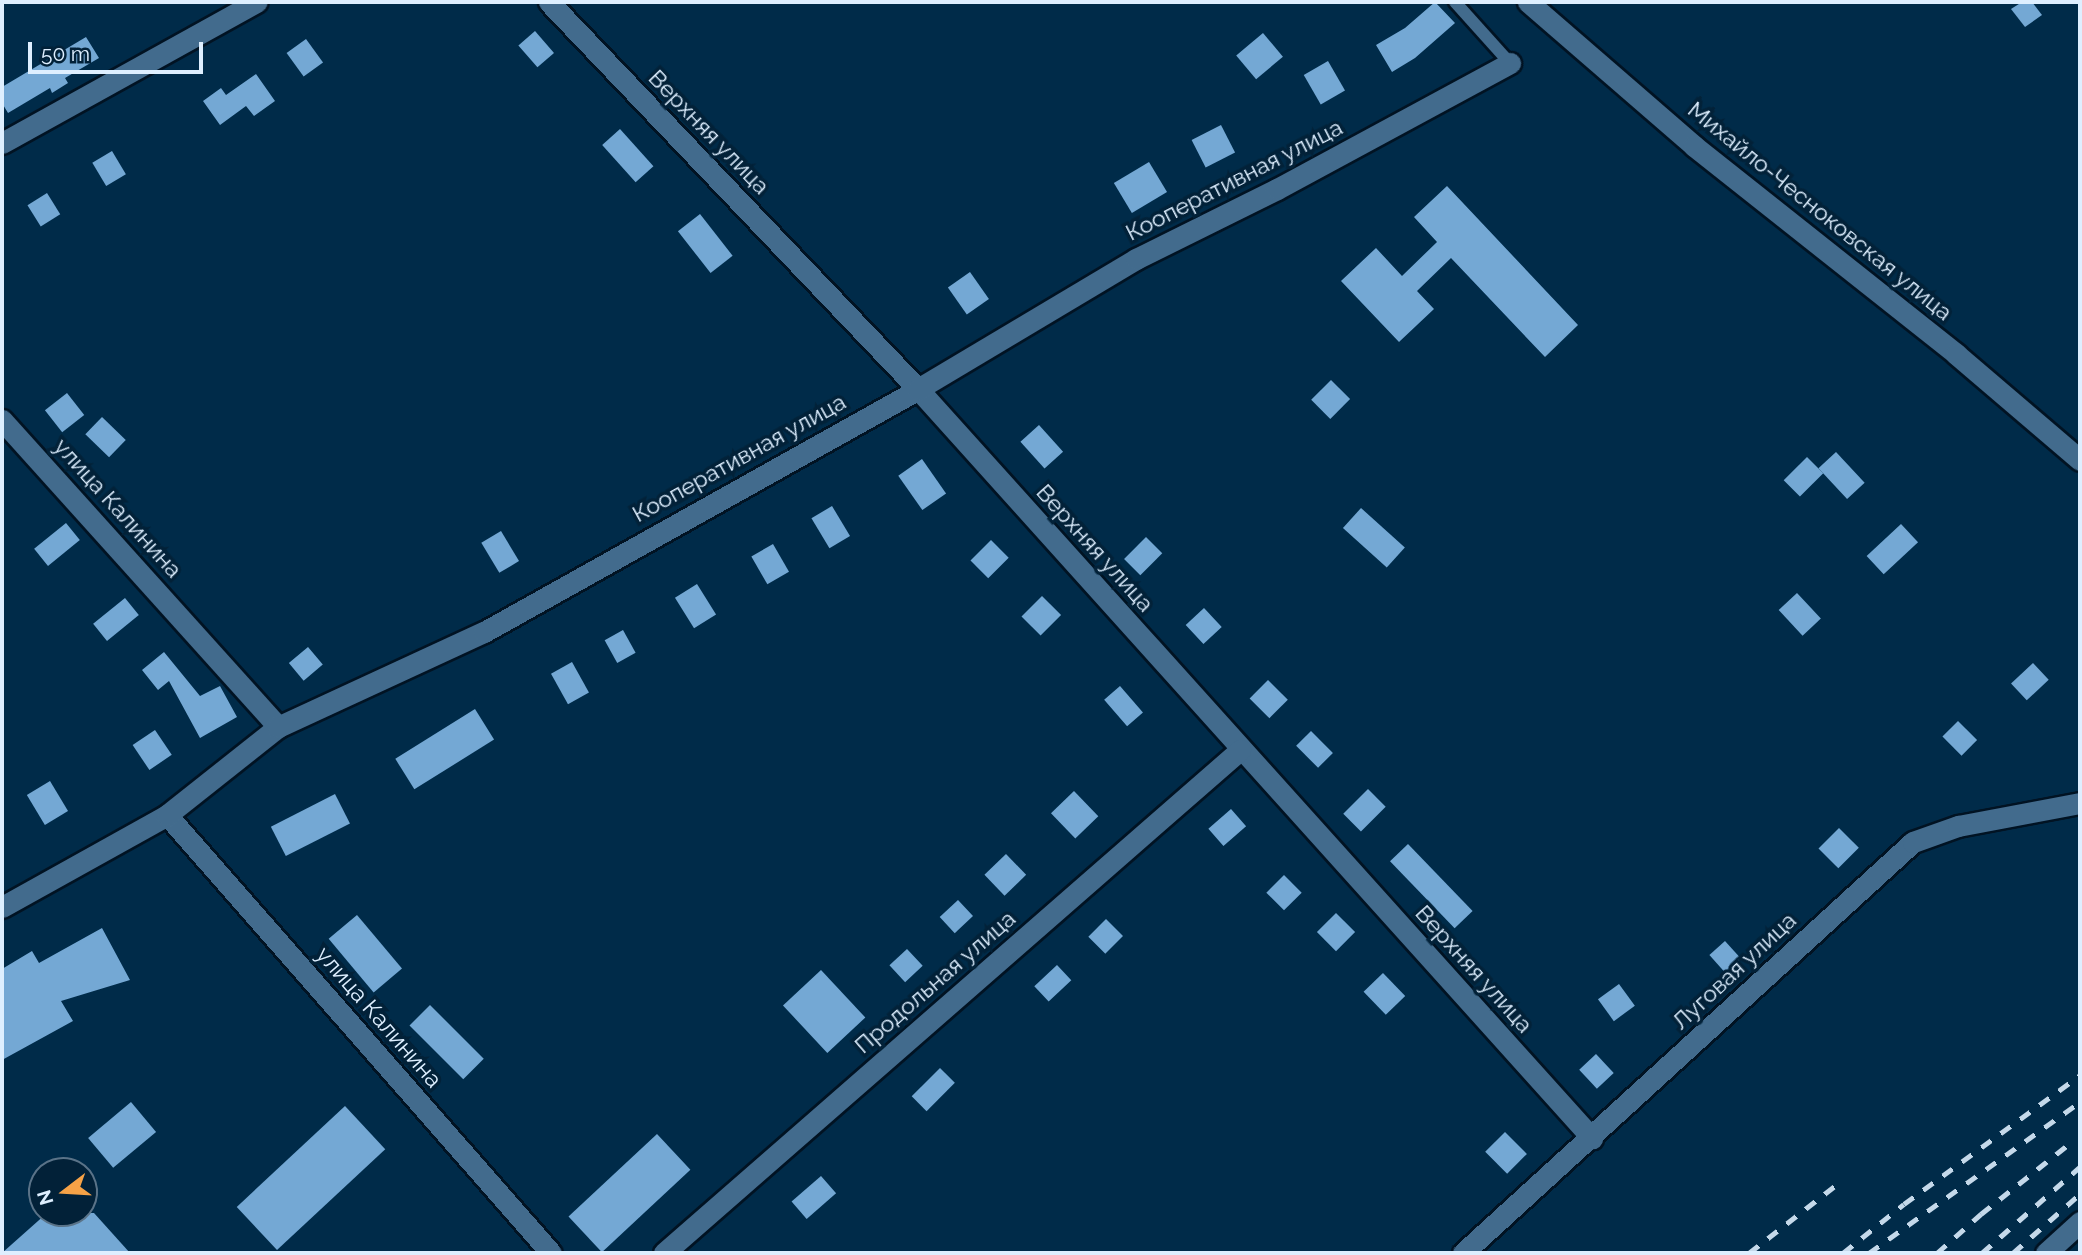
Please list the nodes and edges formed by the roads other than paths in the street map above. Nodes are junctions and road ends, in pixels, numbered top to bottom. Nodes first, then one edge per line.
1 (256, 2) edge
2 (549, 2) edge
3 (1455, 2) edge
4 (1528, 2) edge
5 (1510, 63) joint
6 (2, 143) edge
7 (918, 389) junction
8 (2, 420) edge
9 (2080, 460) edge
10 (278, 727) junction
11 (1240, 750) junction
12 (2080, 803) edge
13 (167, 816) junction
14 (2, 907) edge
15 (1592, 1138) junction
16 (2080, 1222) edge
17 (551, 1253) edge
18 (664, 1253) edge
19 (1463, 1253) edge
20 (2046, 1253) edge

1 - 6 street
2 - 7 street, Верхняя улица
3 - 5 lane
4 - 9 street, Михайло-Чесноковская улица
5 - 7 street, Кооперативная улица
7 - 10 street, Кооперативная улица
7 - 11 street, Верхняя улица
8 - 10 street, улица Калинина
10 - 13 street, Кооперативная улица
11 - 15 street, Верхняя улица
11 - 18 street, Продольная улица
12 - 15 street, Луговая улица
13 - 14 street, Кооперативная улица
13 - 17 street, улица Калинина
15 - 19 street, Луговая улица
16 - 20 street

